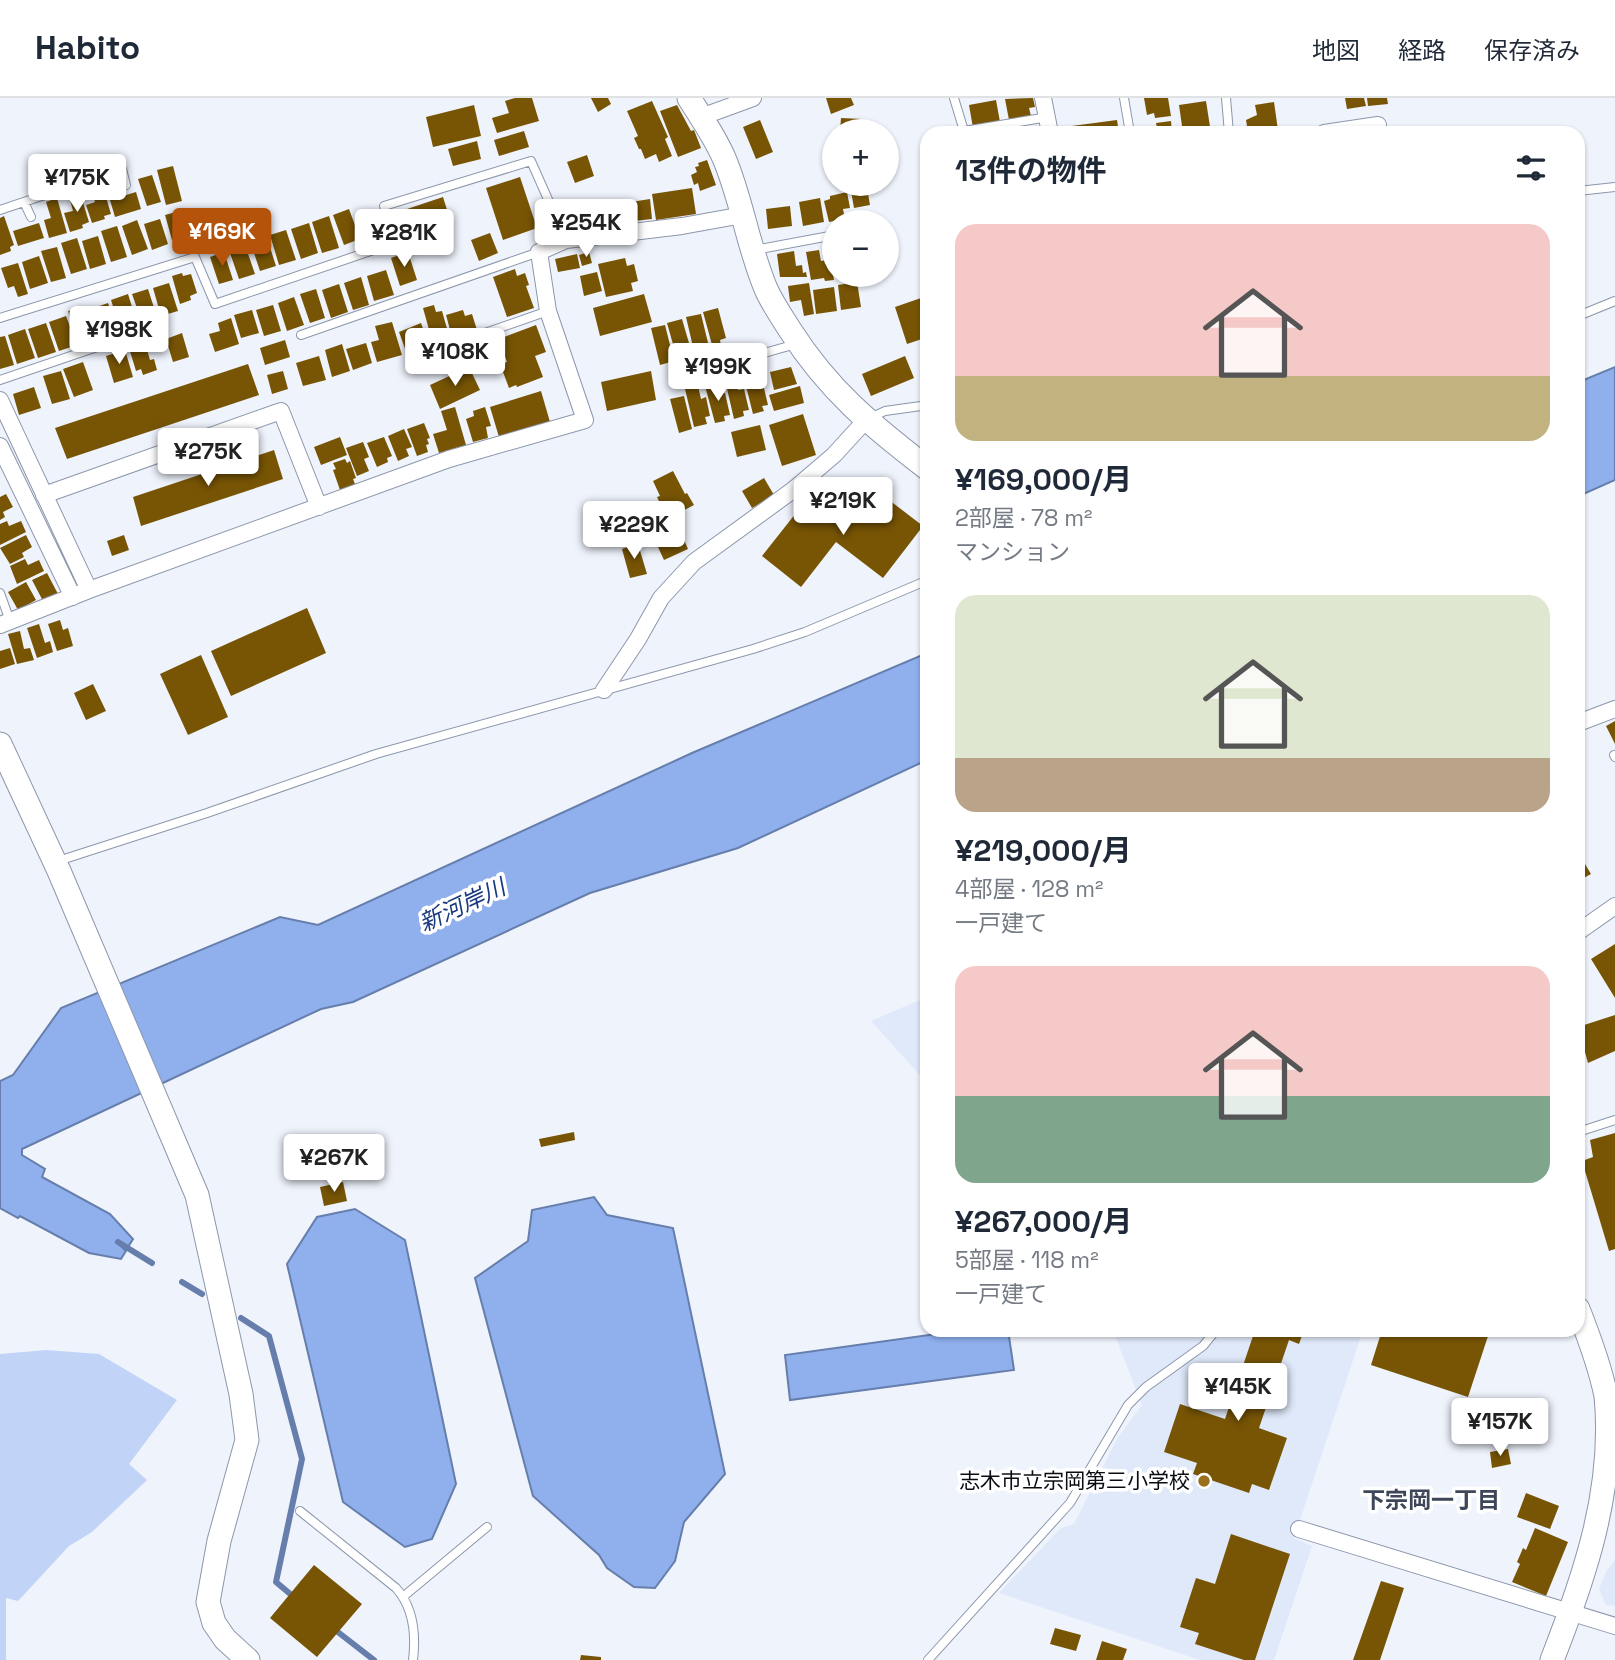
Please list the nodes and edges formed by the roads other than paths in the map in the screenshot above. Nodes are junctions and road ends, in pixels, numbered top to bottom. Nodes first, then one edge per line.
1 (753, 98) edge
2 (954, 98) edge
3 (1043, 98) edge
4 (1124, 98) edge
5 (1226, 98) edge
6 (695, 108) edge
7 (1049, 125) edge
8 (1378, 125) dead end
9 (962, 126) edge
10 (1129, 126) edge
11 (1228, 126) edge
12 (1371, 126) edge
13 (126, 185) dead end
14 (1615, 187) edge
15 (1585, 190) edge
16 (24, 202) junction
17 (0, 210) edge
18 (743, 215) junction
19 (31, 217) dead end
20 (822, 238) edge
21 (566, 240) junction
22 (752, 251) junction
23 (539, 252) junction
24 (1615, 301) edge
25 (548, 311) junction
26 (1585, 313) edge
27 (0, 318) edge
28 (153, 328) dead end
29 (301, 335) dead end
30 (799, 344) junction
31 (436, 350) dead end
32 (686, 375) dead end
33 (0, 380) edge
34 (0, 400) edge
35 (920, 406) edge
36 (866, 421) junction
37 (0, 446) edge
38 (920, 463) edge
39 (44, 495) junction
40 (319, 507) junction
41 (920, 583) edge
42 (89, 590) junction
43 (0, 593) edge
44 (73, 597) junction
45 (5, 623) edge
46 (604, 690) junction
47 (1615, 709) edge
48 (1585, 720) edge
49 (0, 744) edge
50 (57, 866) junction
51 (1615, 906) edge
52 (1585, 927) edge
53 (1615, 1120) edge
54 (1585, 1130) edge
55 (1585, 1328) edge
56 (1210, 1337) edge
57 (1611, 1397) edge
58 (300, 1511) dead end
59 (487, 1527) dead end
60 (1300, 1528) dead end
61 (404, 1596) junction
62 (1570, 1613) junction
63 (1615, 1626) edge
64 (248, 1660) edge
65 (413, 1660) edge
66 (928, 1660) edge
67 (1552, 1660) edge

1 - 6 street
2 - 9 lane
3 - 7 street
4 - 10 lane
5 - 11 lane
6 - 18 street
8 - 12 street
13 - 16 lane
14 - 15 lane
16 - 17 lane
16 - 19 lane
18 - 21 street
18 - 22 street
20 - 22 lane
21 - 23 street
21 - 27 lane
22 - 30 street
23 - 25 street
23 - 29 lane
24 - 26 lane
25 - 31 lane
25 - 40 street
28 - 33 lane
30 - 32 lane
30 - 36 street
34 - 39 street
35 - 36 lane
36 - 38 street
36 - 46 street
37 - 44 street
39 - 40 street
39 - 42 street
40 - 42 street
41 - 46 lane
42 - 44 street
43 - 45 lane
44 - 45 street
46 - 50 lane
47 - 48 street
49 - 50 street
50 - 64 street
51 - 52 street
53 - 54 lane
55 - 57 street
56 - 66 lane
57 - 62 street
58 - 61 lane
59 - 61 lane
60 - 62 street
61 - 65 lane
62 - 63 street
62 - 67 street

